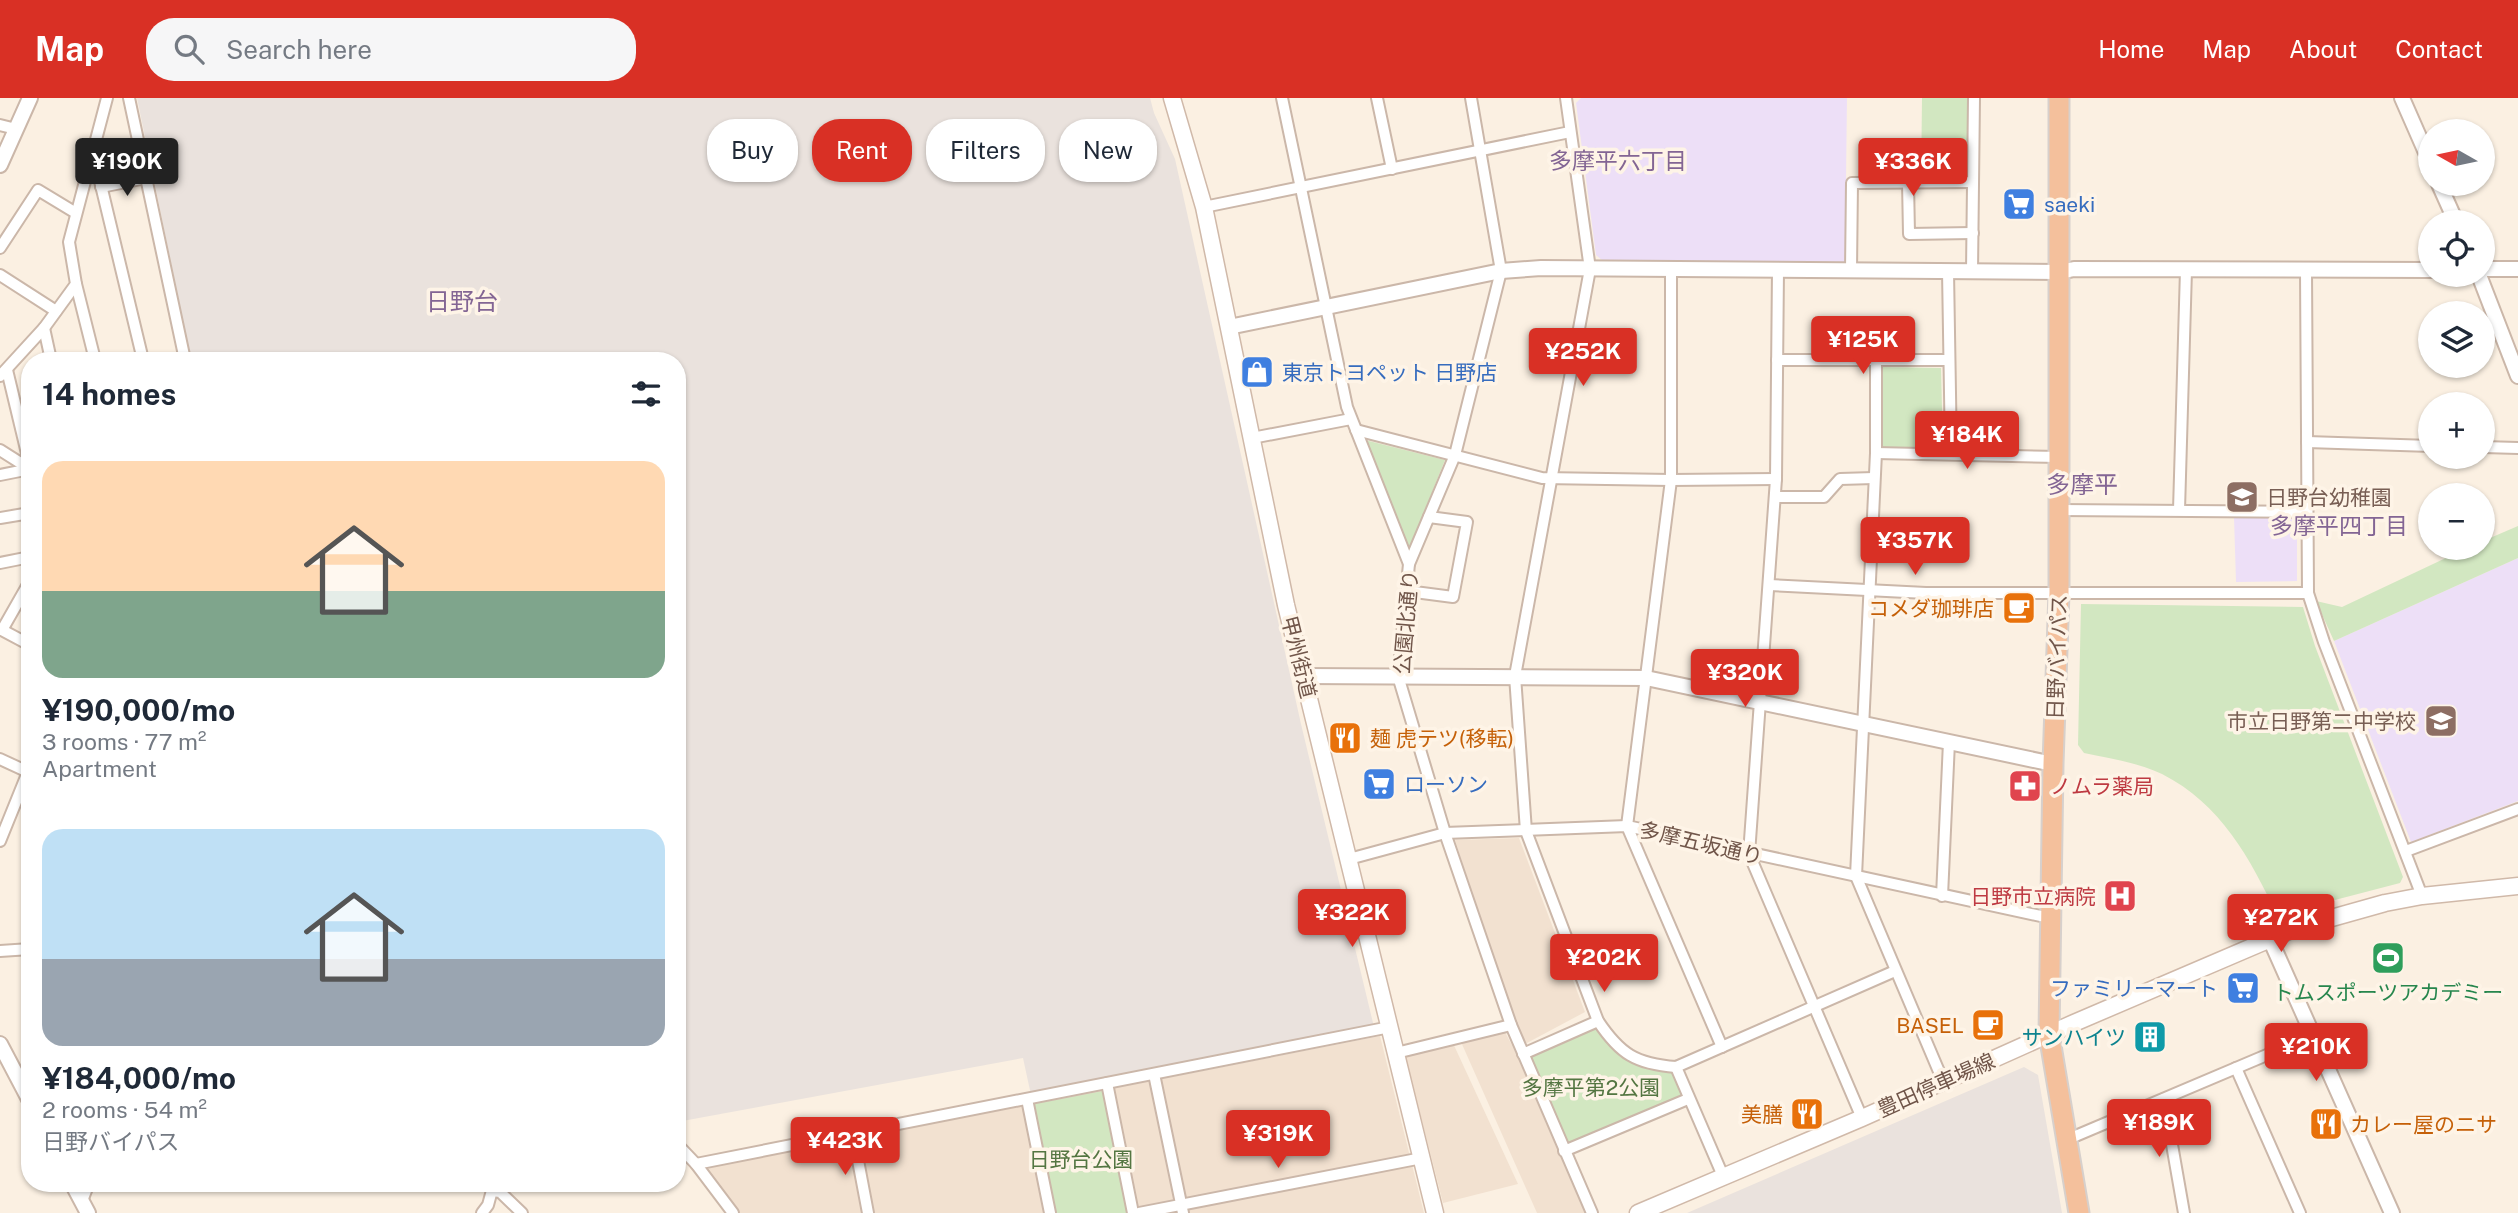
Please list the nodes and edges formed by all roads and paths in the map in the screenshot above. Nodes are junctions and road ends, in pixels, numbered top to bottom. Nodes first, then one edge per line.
1 (30, 98) edge
2 (107, 98) edge
3 (129, 98) edge
4 (1172, 98) edge
5 (1282, 98) edge
6 (1377, 98) edge
7 (1471, 98) edge
8 (1566, 98) edge
9 (1974, 98) edge
10 (2059, 98) edge
11 (2402, 98) edge
12 (0, 125) edge
13 (16, 129) junction
14 (1570, 132) junction
15 (2418, 134) edge
16 (1480, 151) junction
17 (93, 153) junction
18 (0, 165) edge
19 (1392, 169) junction
20 (146, 178) junction
21 (1909, 182) junction
22 (1973, 182) junction
23 (101, 187) junction
24 (1302, 187) junction
25 (1203, 207) junction
26 (76, 213) junction
27 (1973, 233) junction
28 (0, 248) edge
29 (1590, 269) junction
30 (2495, 269) edge
31 (2518, 269) edge
32 (1671, 270) junction
33 (1777, 270) junction
34 (1851, 270) junction
35 (2186, 270) junction
36 (2418, 270) edge
37 (1500, 271) junction
38 (1948, 271) junction
39 (1972, 271) junction
40 (2306, 271) junction
41 (2060, 272) junction
42 (0, 275) edge
43 (76, 284) junction
44 (2484, 287) edge
45 (1325, 307) junction
46 (56, 311) junction
47 (1228, 327) junction
48 (44, 328) junction
49 (22, 352) edge
50 (49, 352) edge
51 (93, 352) edge
52 (141, 352) edge
53 (182, 352) edge
54 (21, 353) edge
55 (1777, 360) junction
56 (1876, 360) junction
57 (1949, 360) junction
58 (3, 373) edge
59 (2518, 376) edge
60 (1351, 419) junction
61 (1356, 430) junction
62 (21, 436) edge
63 (1252, 438) junction
64 (2306, 442) junction
65 (2418, 446) edge
66 (2495, 447) edge
67 (2518, 448) edge
68 (0, 450) edge
69 (1876, 453) junction
70 (1951, 454) junction
71 (1455, 455) junction
72 (2059, 457) junction
73 (21, 463) edge
74 (21, 470) edge
75 (0, 475) edge
76 (1874, 478) junction
77 (1550, 479) junction
78 (1776, 479) junction
79 (1671, 480) junction
80 (1775, 497) junction
81 (2059, 510) junction
82 (2179, 510) junction
83 (2306, 512) junction
84 (21, 514) edge
85 (1429, 517) junction
86 (0, 518) edge
87 (21, 559) edge
88 (0, 563) edge
89 (1409, 564) junction
90 (1769, 585) junction
91 (1407, 591) junction
92 (1869, 592) junction
93 (2059, 592) junction
94 (2308, 593) junction
95 (21, 596) edge
96 (1, 629) edge
97 (21, 640) edge
98 (1304, 676) junction
99 (1398, 676) junction
100 (1515, 676) junction
101 (1646, 678) junction
102 (1762, 701) junction
103 (1862, 723) junction
104 (1949, 742) junction
105 (0, 759) edge
106 (2053, 764) junction
107 (21, 769) edge
108 (21, 787) edge
109 (2518, 809) edge
110 (1628, 826) junction
111 (1526, 831) junction
112 (1445, 833) junction
113 (0, 841) edge
114 (2406, 851) junction
115 (1749, 854) junction
116 (1349, 859) junction
117 (1856, 876) junction
118 (2518, 886) edge
119 (1942, 896) junction
120 (2422, 896) junction
121 (2050, 918) junction
122 (2270, 939) junction
123 (21, 950) edge
124 (0, 951) edge
125 (1895, 971) junction
126 (1815, 1007) junction
127 (1598, 1021) junction
128 (1511, 1025) junction
129 (1390, 1027) junction
130 (2049, 1034) junction
131 (2314, 1035) junction
132 (0, 1044) edge
133 (1722, 1047) junction
134 (1396, 1053) junction
135 (1523, 1054) junction
136 (1676, 1067) junction
137 (2236, 1068) junction
138 (1154, 1074) junction
139 (1943, 1081) junction
140 (1107, 1083) junction
141 (21, 1084) edge
142 (1689, 1099) junction
143 (2164, 1099) junction
144 (1027, 1100) junction
145 (1862, 1118) junction
146 (853, 1134) junction
147 (2066, 1140) junction
148 (1564, 1151) junction
149 (686, 1153) edge
150 (1422, 1158) junction
151 (696, 1164) junction
152 (1723, 1176) junction
153 (492, 1192) edge
154 (500, 1192) edge
155 (1182, 1209) edge
156 (482, 1213) edge
157 (522, 1213) edge
158 (733, 1213) edge
159 (868, 1213) edge
160 (1050, 1213) edge
161 (1133, 1213) edge
162 (1139, 1213) edge
163 (1435, 1213) edge
164 (1592, 1213) edge
165 (1638, 1213) edge
166 (2079, 1213) edge
167 (2185, 1213) edge
168 (2300, 1213) edge
169 (2392, 1213) edge

1 - 13 street
2 - 17 street
3 - 20 street
4 - 25 main road, 甲州街道
5 - 24 street
6 - 19 street
7 - 16 street, 公園北通り
8 - 14 street
9 - 22 street
10 - 41 highway, 日野バイパス
11 - 15 street
12 - 13 street
13 - 18 street
14 - 16 street
14 - 29 street
16 - 19 street
16 - 37 street, 公園北通り
17 - 23 street
17 - 26 street
19 - 24 street
20 - 23 street
20 - 53 street
21 - 22 street
21 - 27 street
21 - 34 street
22 - 27 street
23 - 52 street
24 - 25 street
24 - 45 street
25 - 47 main road, 甲州街道
26 - 28 street
26 - 43 street
27 - 39 street
29 - 32 street
29 - 37 street
29 - 77 street
30 - 31 street
32 - 33 street
32 - 79 street
33 - 34 street
33 - 55 street
34 - 38 street
35 - 40 street
35 - 41 street
35 - 82 street
36 - 40 street
37 - 45 street
37 - 71 street, 公園北通り
38 - 39 street
38 - 57 street
39 - 41 street
40 - 64 street
41 - 72 highway, 日野バイパス
42 - 46 street
43 - 46 street
43 - 51 street
44 - 59 street
45 - 47 street
45 - 60 street
46 - 48 street
47 - 63 main road, 甲州街道
48 - 49 street
48 - 50 street
54 - 58 street
55 - 56 street
55 - 78 street
56 - 57 street
56 - 69 street
57 - 70 street
58 - 62 street
60 - 61 street
60 - 63 street
61 - 71 street
61 - 89 street
63 - 98 main road, 甲州街道
64 - 65 street
64 - 83 street
66 - 67 street
68 - 73 street
69 - 70 street
69 - 76 street
70 - 72 street
71 - 77 street
71 - 85 street, 公園北通り
72 - 81 highway, 日野バイパス
74 - 75 street
76 - 80 street
76 - 92 street
77 - 79 street
77 - 100 street
78 - 79 street
78 - 80 street
79 - 101 street
80 - 90 street
81 - 82 street
81 - 93 highway, 日野バイパス
82 - 83 street
83 - 94 street
84 - 86 street
85 - 89 street, 公園北通り
85 - 91 street
87 - 88 street
89 - 91 street, 公園北通り
90 - 92 street
90 - 102 street
91 - 99 street, 公園北通り
92 - 93 street
92 - 103 street
93 - 94 street
93 - 106 highway, 日野バイパス
94 - 114 street
95 - 96 street
96 - 97 street
98 - 99 street
98 - 116 main road, 甲州街道
99 - 100 street
99 - 112 street, 公園北通り
100 - 101 street
100 - 111 street
101 - 102 street
101 - 110 street
102 - 103 street
102 - 115 street
103 - 104 street
103 - 117 street
104 - 106 street
104 - 119 street
105 - 107 street
106 - 121 highway, 日野バイパス
108 - 113 street
109 - 114 street
110 - 111 street, 多摩五坂通り
110 - 115 street, 多摩五坂通り
110 - 133 street
111 - 112 street, 多摩五坂通り
111 - 127 street
112 - 116 street, 多摩五坂通り
112 - 128 street, 公園北通り
114 - 120 street
115 - 117 street, 多摩五坂通り
115 - 126 street
116 - 129 main road, 甲州街道
117 - 119 street, 多摩五坂通り
117 - 125 street
118 - 120 main road, 豊田停車場線
119 - 121 street, 多摩五坂通り
120 - 122 main road, 豊田停車場線
121 - 130 highway, 日野バイパス
122 - 130 main road, 豊田停車場線
122 - 131 street
123 - 124 street
125 - 126 street
125 - 139 street
126 - 133 street
126 - 145 street
127 - 135 street
127 - 136 street
128 - 134 street
128 - 135 street, 公園北通り
129 - 134 main road, 甲州街道
129 - 138 street
130 - 139 main road, 豊田停車場線
130 - 147 highway, 日野バイパス
131 - 137 street
131 - 169 street
132 - 141 street
133 - 136 street
134 - 150 main road, 甲州街道
135 - 148 street, 公園北通り
136 - 142 street
137 - 143 street
137 - 168 street
138 - 140 street
138 - 155 street
139 - 145 main road, 豊田停車場線
140 - 144 street
140 - 161 street
142 - 148 street
142 - 152 street
143 - 147 street
143 - 167 street
144 - 146 street
144 - 160 street
145 - 152 main road, 豊田停車場線
146 - 151 street
146 - 159 street
147 - 166 highway, 日野バイパス
148 - 164 street, 公園北通り
149 - 151 street
150 - 155 street
150 - 163 main road, 甲州街道
151 - 158 street
152 - 165 main road, 豊田停車場線
153 - 156 street
154 - 157 street
155 - 162 street

